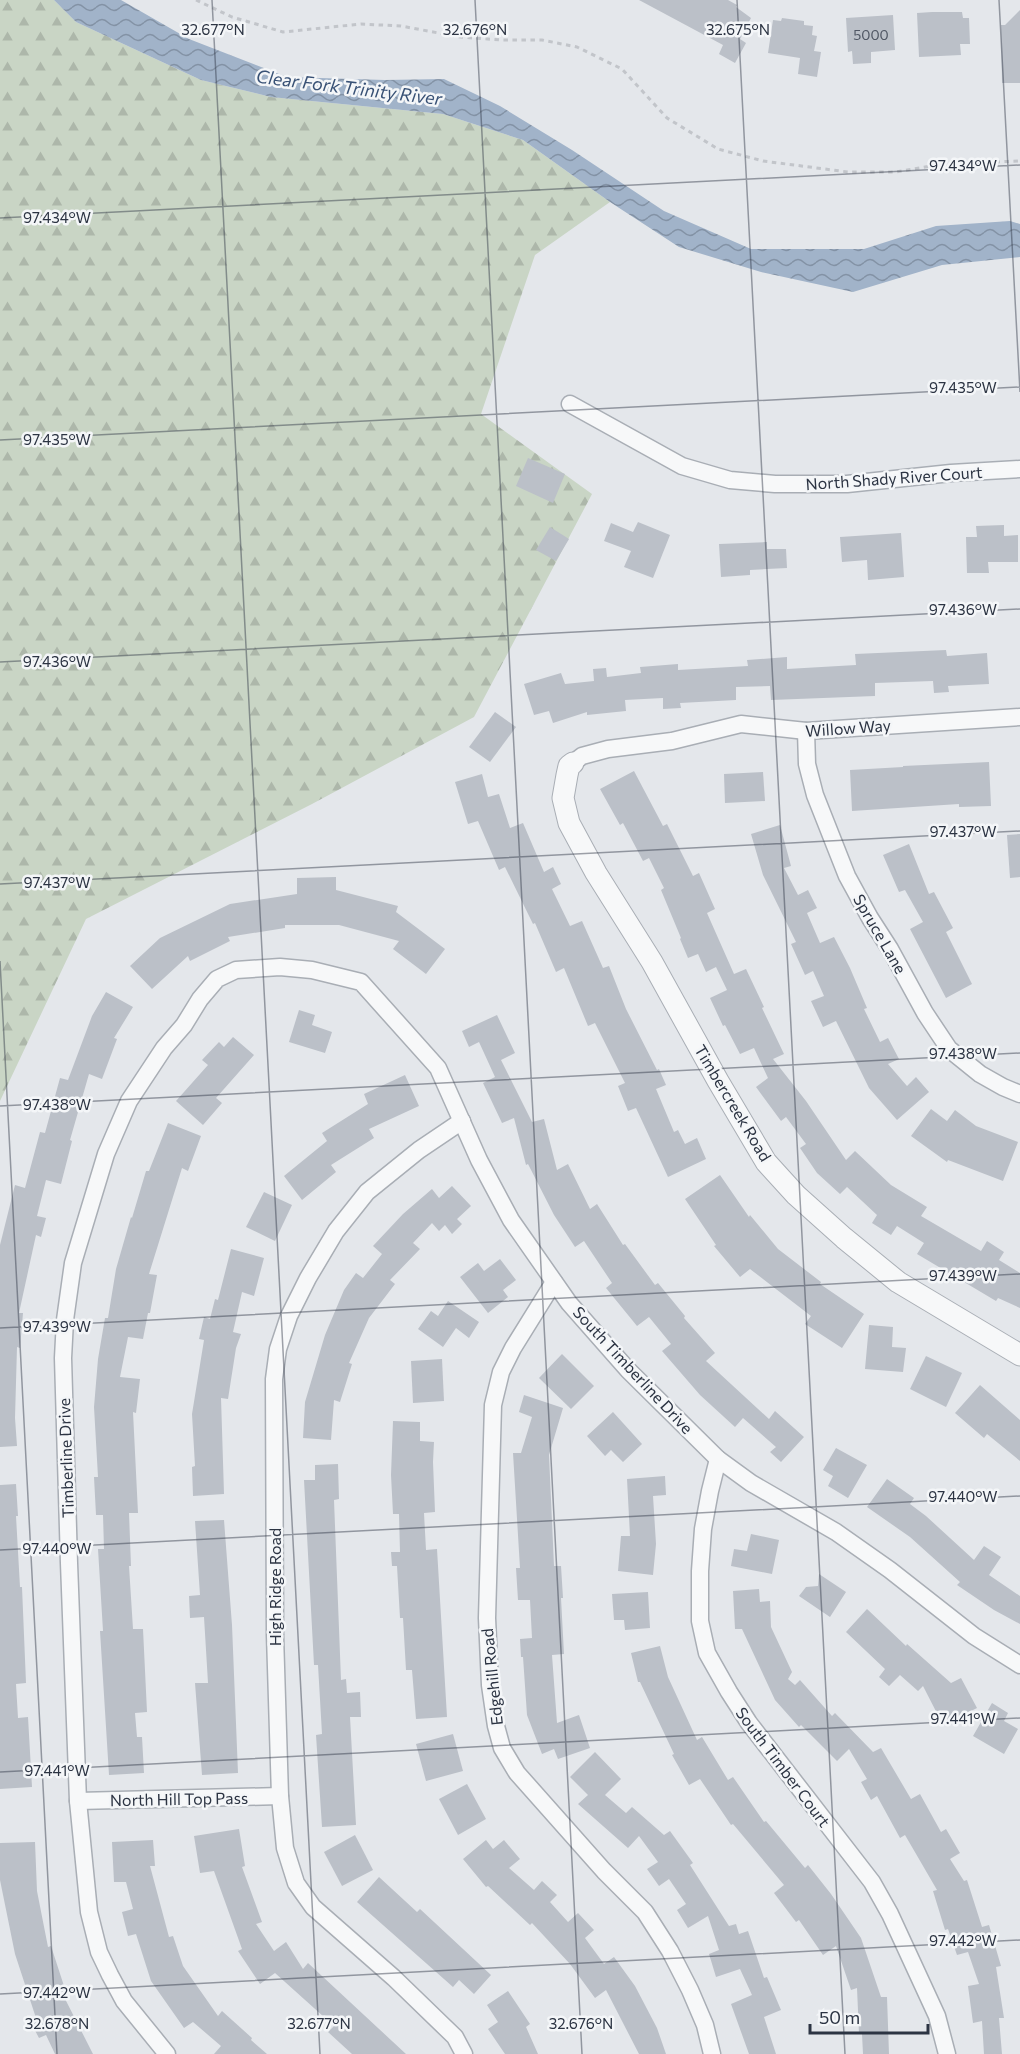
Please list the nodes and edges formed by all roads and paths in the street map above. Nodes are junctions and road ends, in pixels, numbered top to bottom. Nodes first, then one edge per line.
1 (196, 0) edge
2 (1020, 161) edge
3 (570, 404) dead end
4 (1020, 470) edge
5 (1020, 717) edge
6 (806, 732) junction
7 (573, 763) joint
8 (280, 967) joint
9 (1020, 1094) edge
10 (462, 1121) junction
11 (554, 1282) junction
12 (1020, 1355) edge
13 (718, 1459) junction
14 (1020, 1665) edge
15 (280, 1796) junction
16 (78, 1801) junction
17 (167, 2054) edge
18 (464, 2054) edge
19 (712, 2054) edge
20 (947, 2054) edge

1 - 2 path
3 - 4 street, North Shady River Court
5 - 6 street, Willow Way
6 - 7 street, Willow Way
6 - 9 street, Spruce Lane
7 - 12 street, Timbercreek Road
8 - 10 street, South Timberline Drive
8 - 16 street, Timberline Drive
10 - 11 street, South Timberline Drive
10 - 15 street, High Ridge Road
11 - 13 street, South Timberline Drive
11 - 19 street, Edgehill Road
13 - 14 street, South Timberline Drive
13 - 20 street, South Timber Court
15 - 16 street, North Hill Top Pass
15 - 18 street, High Ridge Road
16 - 17 street, Timberline Drive

